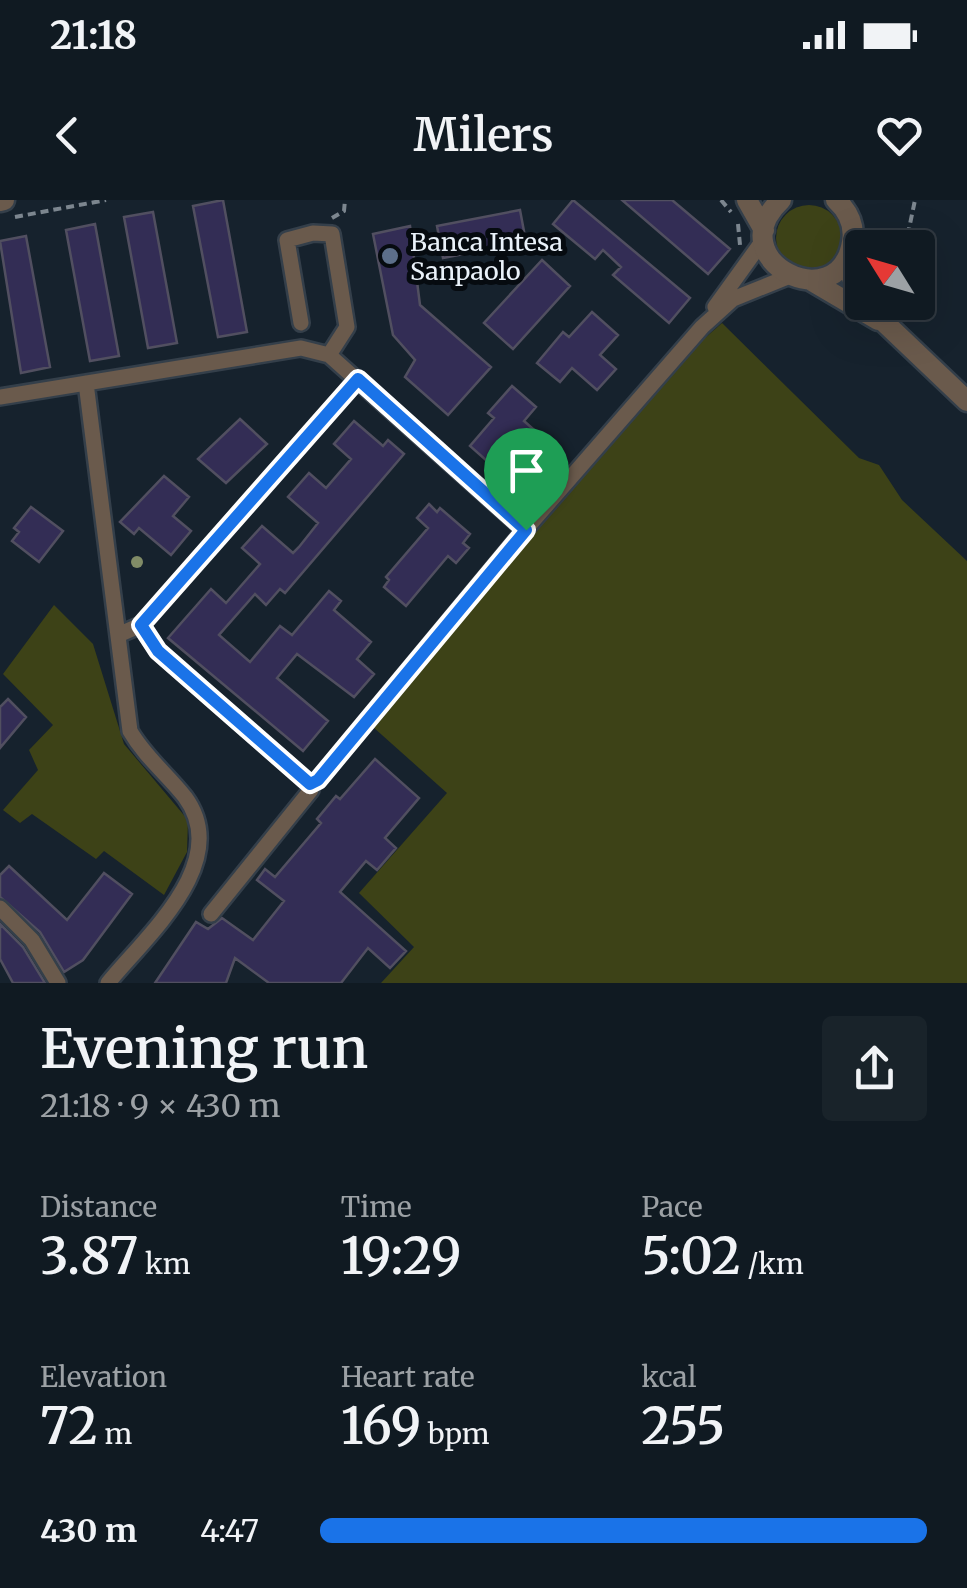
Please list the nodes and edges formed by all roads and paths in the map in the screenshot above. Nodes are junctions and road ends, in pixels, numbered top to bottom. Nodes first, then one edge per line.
1 (106, 200) edge
2 (721, 200) edge
3 (747, 200) edge
4 (781, 200) edge
5 (836, 200) edge
6 (861, 200) edge
7 (915, 200) edge
8 (0, 219) edge
9 (852, 224) junction
10 (851, 230) edge
11 (909, 230) edge
12 (764, 234) junction
13 (742, 256) dead end
14 (845, 258) edge
15 (800, 278) junction
16 (882, 320) edge
17 (300, 323) dead end
18 (884, 323) junction
19 (702, 327) junction
20 (329, 354) junction
21 (354, 375) junction
22 (86, 383) junction
23 (0, 397) edge
24 (967, 401) edge
25 (526, 530) junction
26 (141, 625) junction
27 (118, 635) junction
28 (310, 784) junction
29 (0, 908) edge
30 (211, 914) dead end
31 (58, 983) edge
32 (108, 983) edge

1 - 8 path
2 - 13 path
3 - 12 street
4 - 12 street
5 - 9 street
6 - 9 street
7 - 11 path
9 - 10 street
12 - 15 street
12 - 19 street
14 - 15 street
15 - 18 street
15 - 19 street
16 - 18 street
17 - 20 street
18 - 24 street
19 - 25 street
20 - 21 street
20 - 22 street
21 - 25 street
21 - 26 street
22 - 23 street
22 - 27 street
25 - 28 street
26 - 27 street
26 - 28 street
27 - 32 street
28 - 30 street
29 - 31 street

